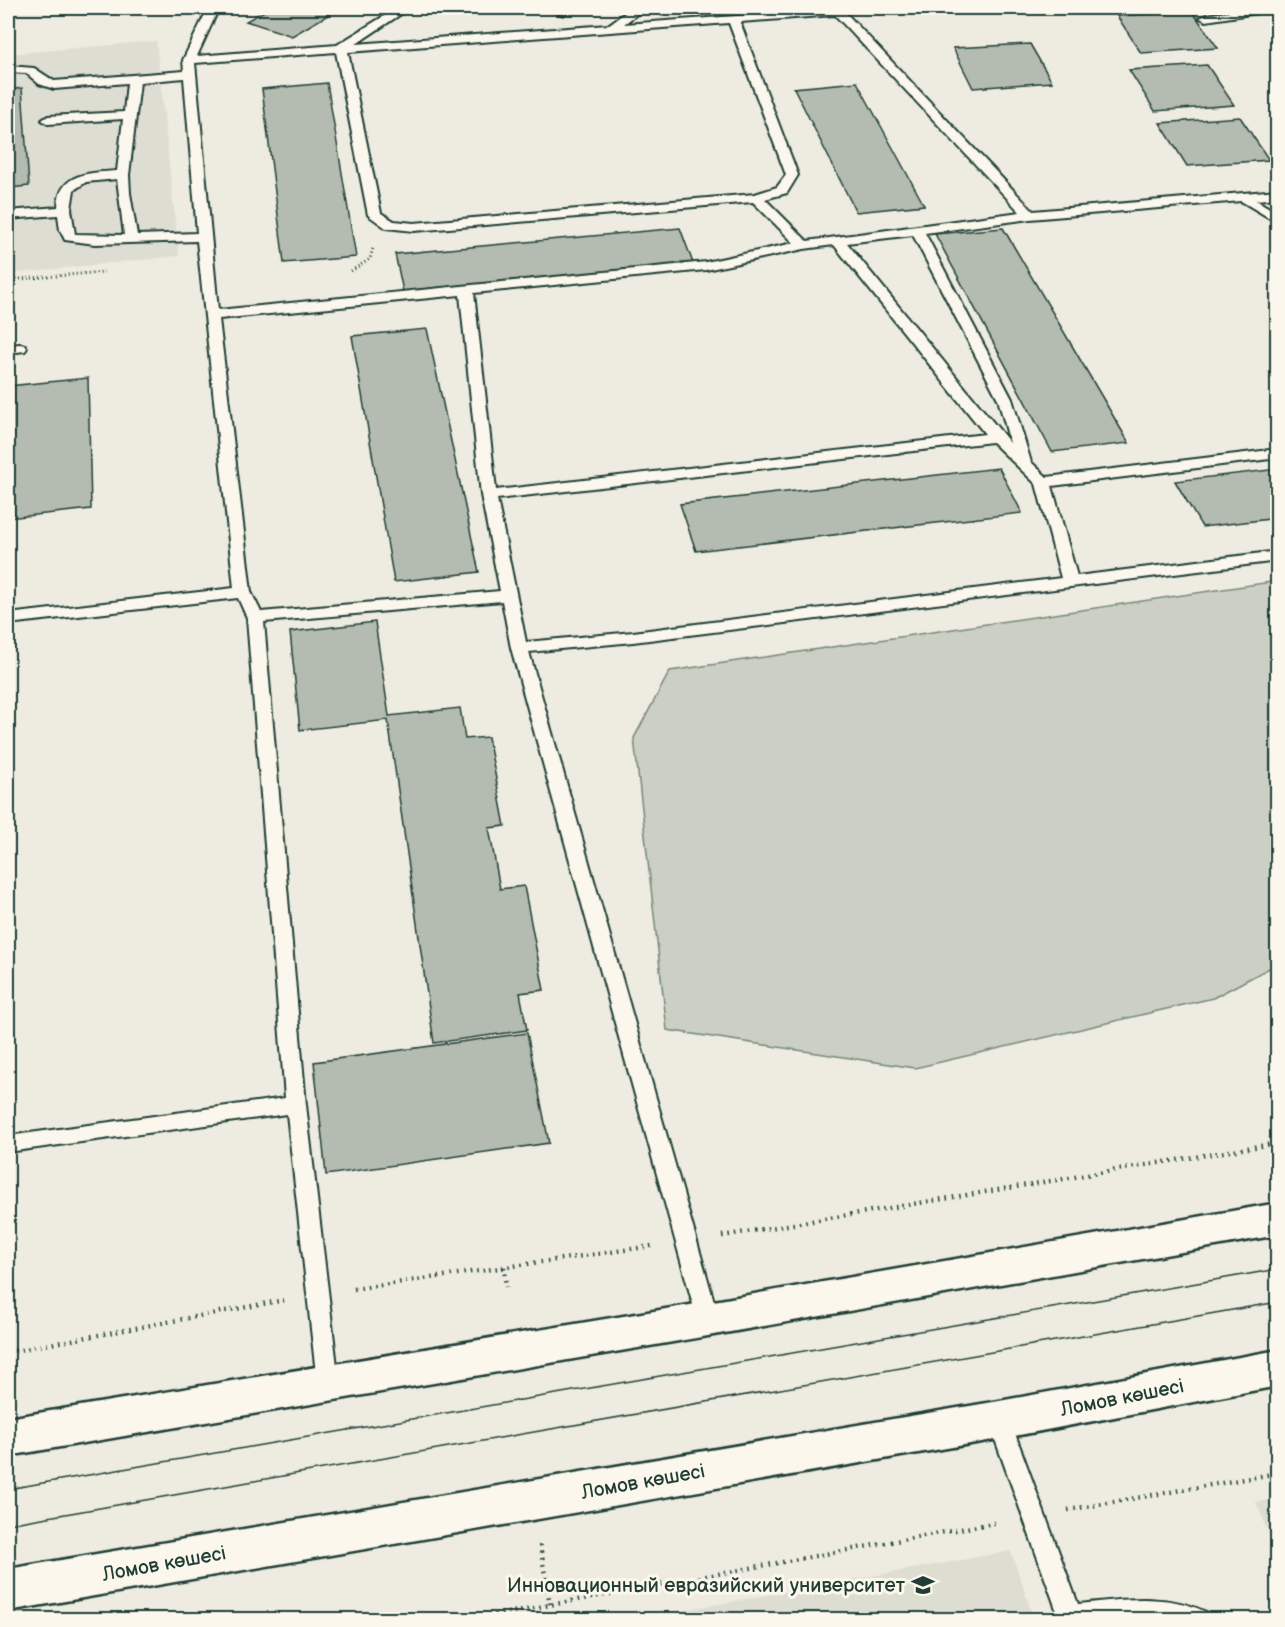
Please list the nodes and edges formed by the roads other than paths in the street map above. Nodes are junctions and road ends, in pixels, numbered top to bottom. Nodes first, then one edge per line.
1 (213, 8) edge
2 (404, 8) edge
3 (639, 8) edge
4 (1270, 8) edge
5 (841, 9) edge
6 (733, 18) junction
7 (1206, 18) dead end
8 (612, 27) junction
9 (341, 48) junction
10 (190, 67) junction
11 (8, 69) edge
12 (134, 78) junction
13 (130, 115) junction
14 (48, 120) dead end
15 (123, 175) junction
16 (1278, 194) edge
17 (1243, 197) junction
18 (756, 198) junction
19 (64, 210) junction
20 (8, 215) edge
21 (1030, 215) junction
22 (1278, 219) edge
23 (916, 230) junction
24 (204, 237) junction
25 (131, 239) junction
26 (837, 240) junction
27 (804, 245) junction
28 (467, 291) junction
29 (214, 315) junction
30 (995, 437) junction
31 (1278, 453) edge
32 (1023, 464) junction
33 (1042, 482) junction
34 (489, 495) junction
35 (1278, 556) edge
36 (1071, 581) junction
37 (243, 592) junction
38 (508, 595) junction
39 (255, 618) junction
40 (8, 619) edge
41 (519, 648) junction
42 (296, 1105) junction
43 (8, 1144) edge
44 (1278, 1219) edge
45 (708, 1319) junction
46 (1278, 1368) edge
47 (328, 1383) junction
48 (999, 1420) junction
49 (8, 1437) edge
50 (8, 1590) edge
51 (1071, 1618) edge
52 (1197, 1620) edge

1 - 10 lane
2 - 9 lane
3 - 8 lane
4 - 7 lane
5 - 6 lane
5 - 21 lane
6 - 8 lane
6 - 18 lane
8 - 9 lane
9 - 10 lane
9 - 18 lane
10 - 12 lane
10 - 24 lane
11 - 12 lane
12 - 13 lane
13 - 14 lane
13 - 15 lane
15 - 19 lane
15 - 25 lane
16 - 17 lane
17 - 21 lane
17 - 22 lane
18 - 27 lane
19 - 20 lane
19 - 25 lane
21 - 23 lane
23 - 26 lane
23 - 32 lane
24 - 25 lane
24 - 29 lane
26 - 27 lane
26 - 30 lane
27 - 28 lane
28 - 29 lane
28 - 34 lane
29 - 37 lane
30 - 32 lane
30 - 34 lane
31 - 33 lane
32 - 33 lane
33 - 36 lane
34 - 38 lane
35 - 36 lane
36 - 41 lane
37 - 39 lane
37 - 40 lane
38 - 39 lane
38 - 41 lane
39 - 42 lane
41 - 45 lane
42 - 43 lane
42 - 47 lane
44 - 45 main road
45 - 47 main road
46 - 48 main road, Ломов көшесі
47 - 49 main road
48 - 50 main road, Ломов көшесі
48 - 51 lane
51 - 52 lane

